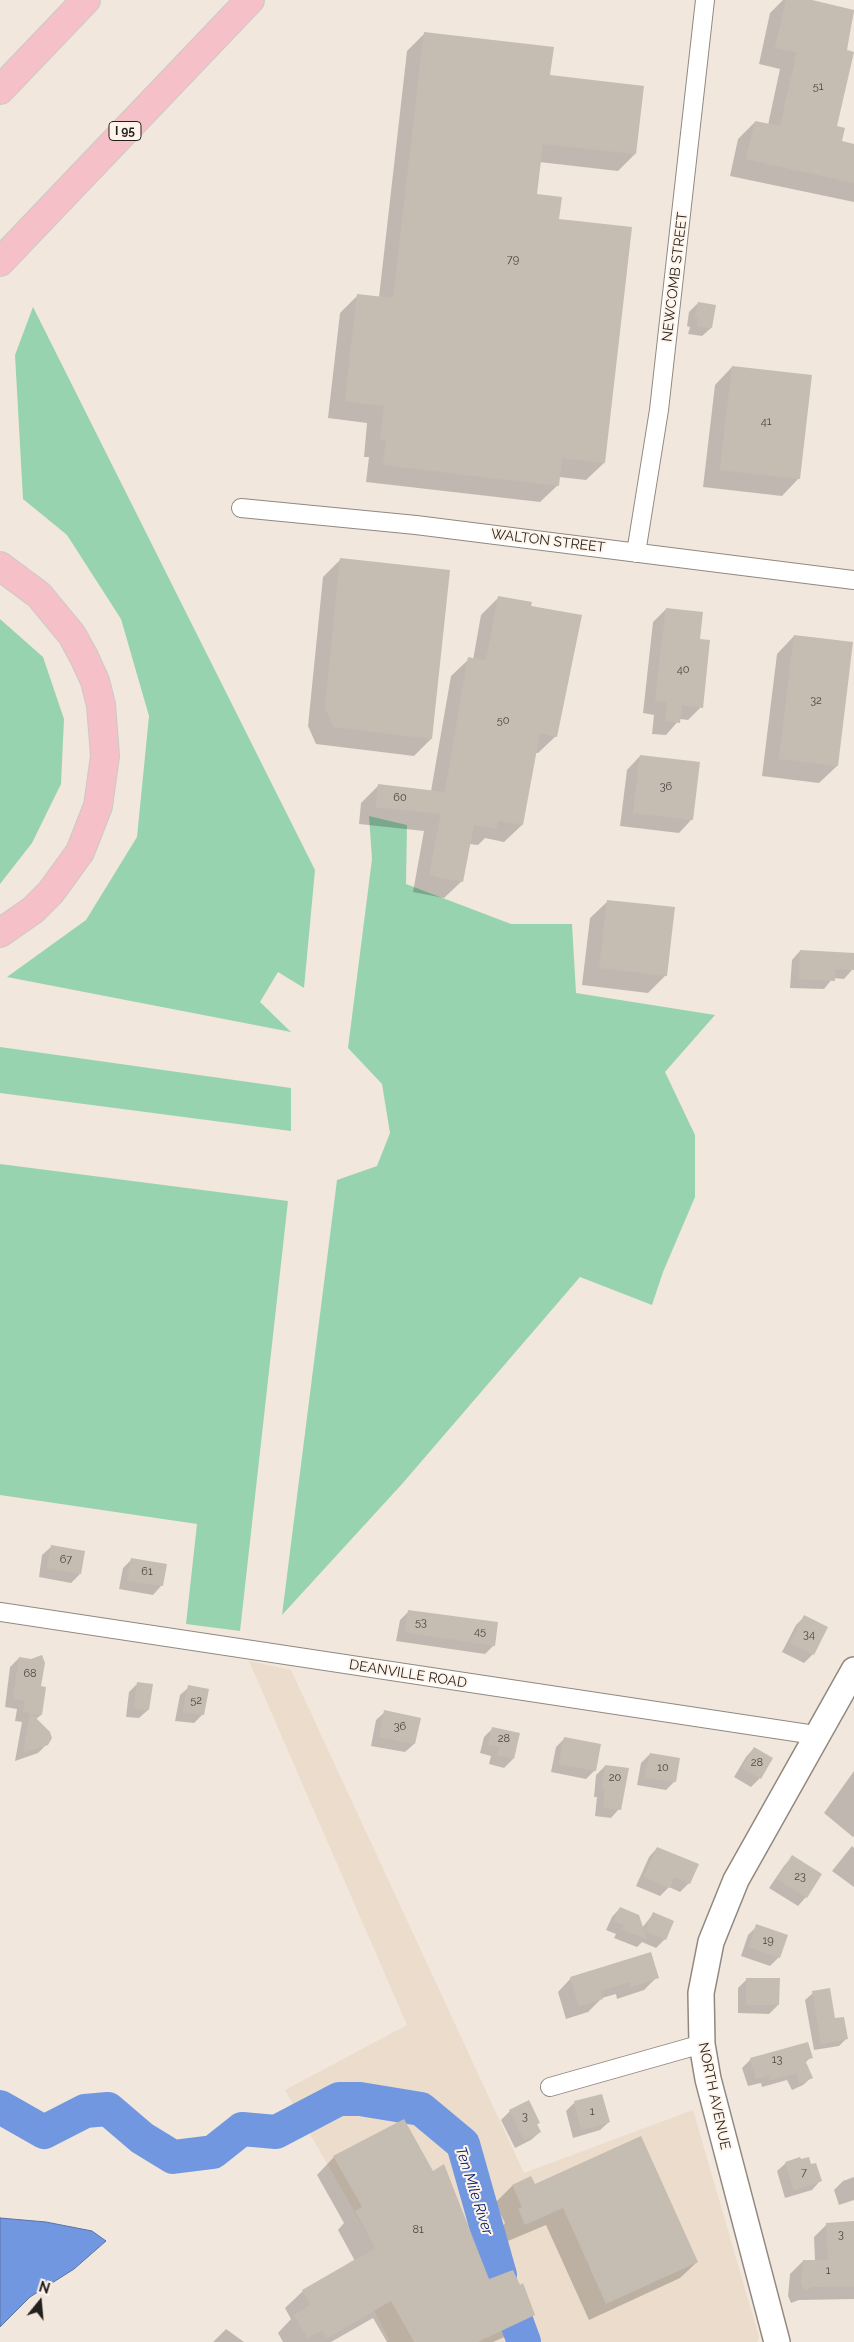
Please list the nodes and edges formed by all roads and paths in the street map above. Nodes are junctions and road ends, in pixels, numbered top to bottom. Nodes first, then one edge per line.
1 (86, 0) edge
2 (250, 0) edge
3 (705, 0) edge
4 (50, 38) junction
5 (0, 74) edge
6 (0, 90) edge
7 (0, 262) edge
8 (241, 508) dead end
9 (636, 553) junction
10 (0, 566) edge
11 (854, 580) edge
12 (0, 933) edge
13 (0, 1612) edge
14 (854, 1670) edge
15 (815, 1735) junction
16 (702, 2044) junction
17 (550, 2087) dead end
18 (777, 2342) edge

1 - 4 highway
2 - 7 highway, I 95
3 - 9 street, NEWCOMB STREET
4 - 5 highway
4 - 6 highway
8 - 9 street, WALTON STREET
9 - 11 street, WALTON STREET
10 - 12 highway
13 - 15 street, DEANVILLE ROAD
14 - 15 main road, NORTH AVENUE
15 - 16 main road, NORTH AVENUE
16 - 17 street
16 - 18 main road, NORTH AVENUE

